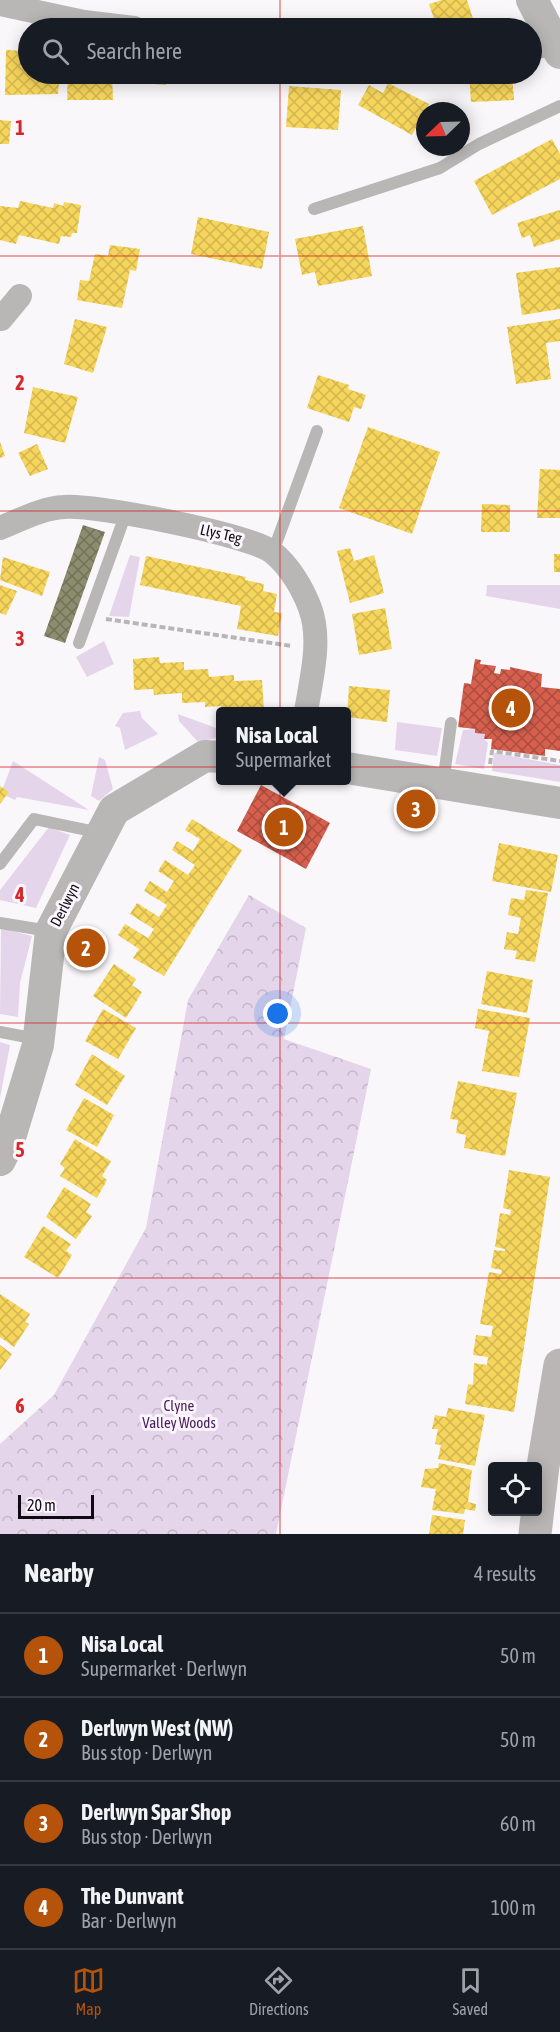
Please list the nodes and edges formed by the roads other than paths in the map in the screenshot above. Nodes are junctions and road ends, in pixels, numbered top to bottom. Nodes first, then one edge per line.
1 (532, 0) edge
2 (0, 4) edge
3 (65, 18) edge
4 (538, 18) edge
5 (542, 28) edge
6 (549, 48) edge
7 (560, 106) edge
8 (314, 209) dead end
9 (20, 296) dead end
10 (0, 319) edge
11 (317, 430) dead end
12 (126, 513) junction
13 (0, 528) edge
14 (273, 552) junction
15 (79, 643) dead end
16 (307, 707) edge
17 (452, 723) dead end
18 (216, 757) edge
19 (351, 769) edge
20 (443, 785) junction
21 (560, 804) edge
22 (103, 833) junction
23 (0, 864) edge
24 (0, 924) edge
25 (51, 931) junction
26 (0, 1032) edge
27 (38, 1039) junction
28 (0, 1160) edge
29 (560, 1365) edge
30 (535, 1534) edge

1 - 4 street
2 - 3 street
5 - 6 street
7 - 8 lane
9 - 10 street
11 - 14 lane
12 - 13 street, Llys Teg
12 - 14 street, Llys Teg
12 - 15 lane
14 - 16 street, Llys Teg
17 - 20 lane
18 - 22 street, Derlwyn
19 - 20 street
20 - 21 street
22 - 23 lane
22 - 25 street, Derlwyn
24 - 25 lane
25 - 27 street, Derlwyn
26 - 27 lane
27 - 28 street, Derlwyn
29 - 30 main road

